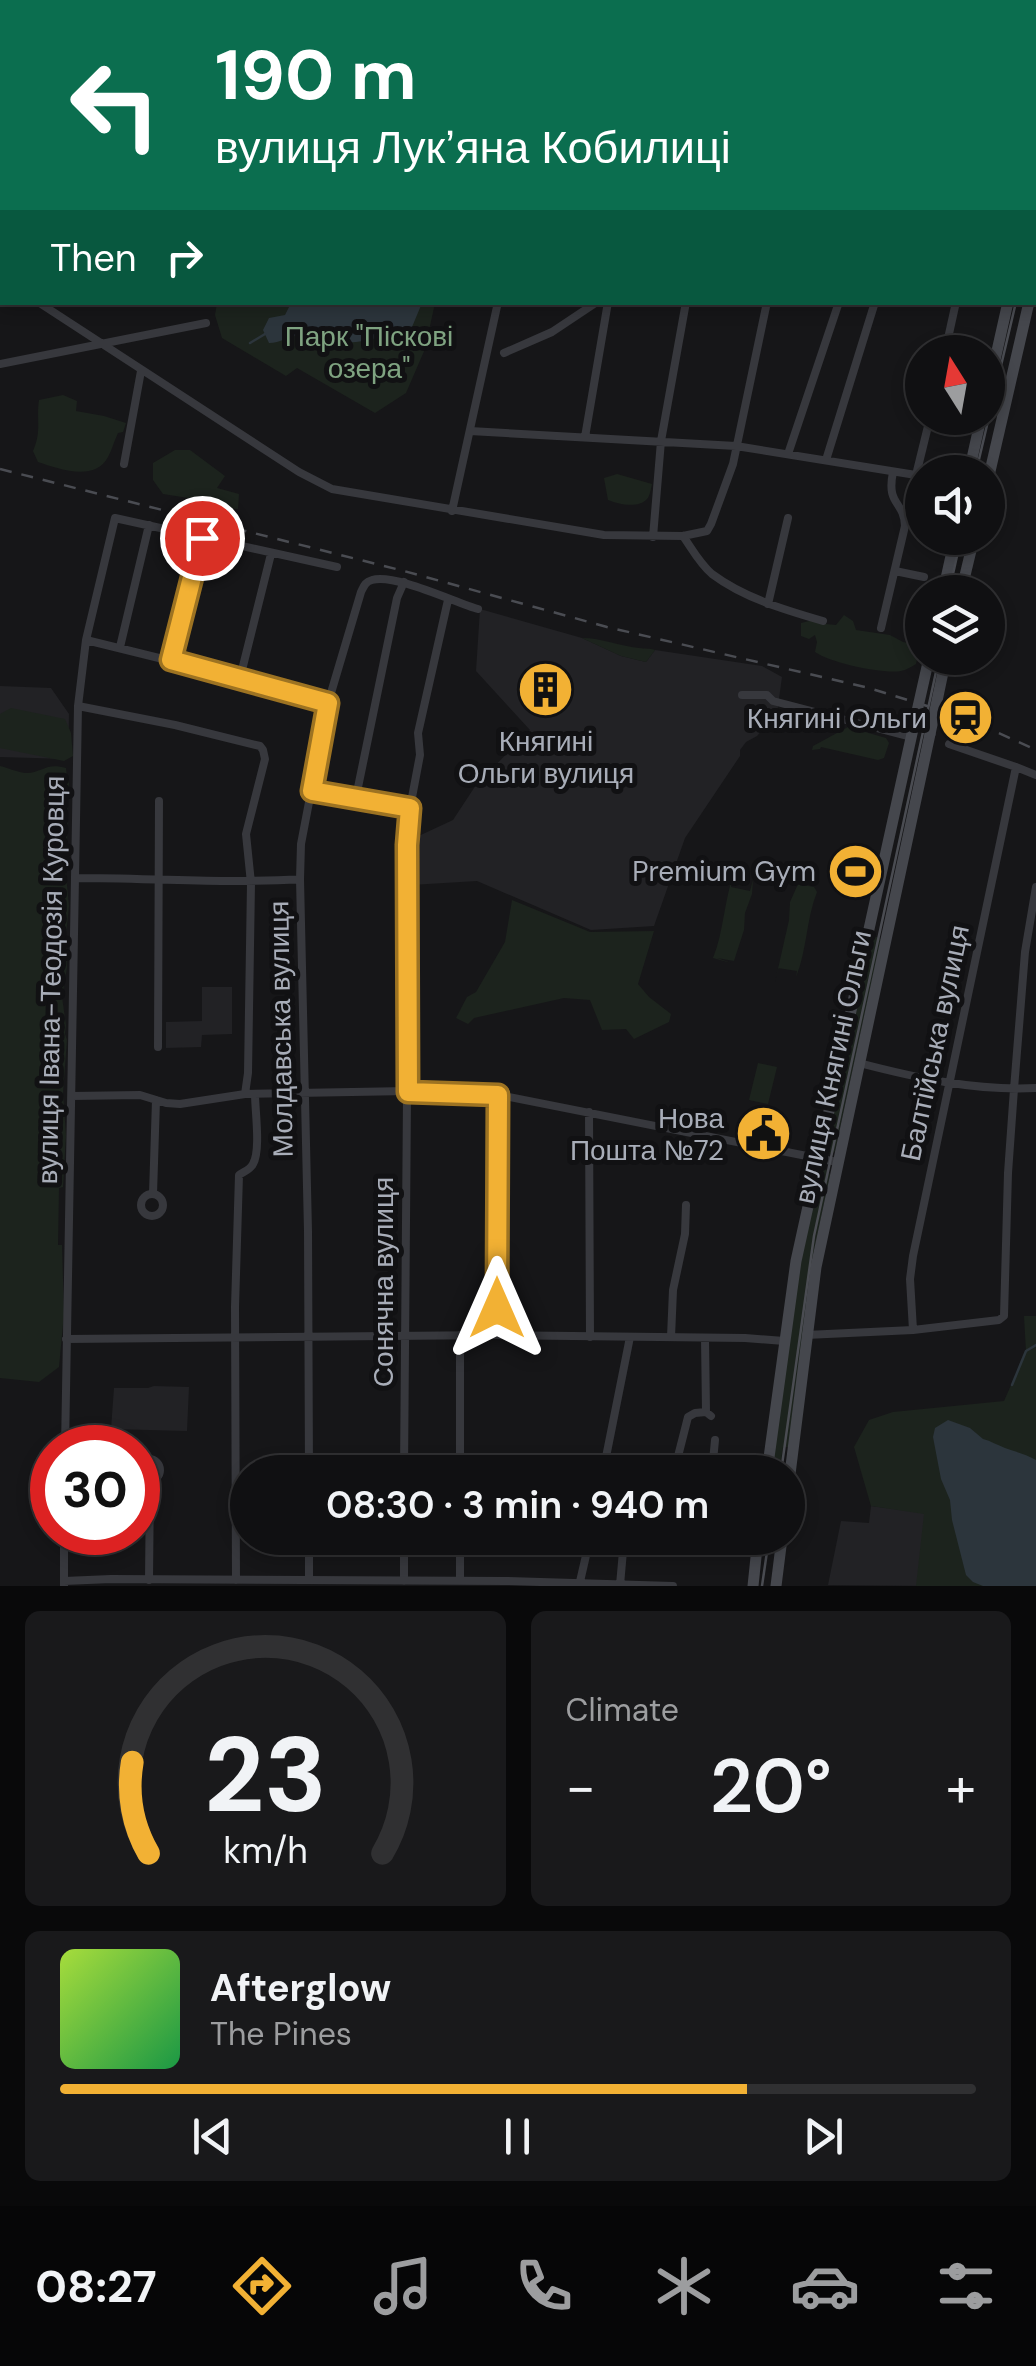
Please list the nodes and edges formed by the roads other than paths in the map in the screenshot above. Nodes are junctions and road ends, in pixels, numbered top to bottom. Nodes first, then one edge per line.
1 (42, 305) edge
2 (497, 305) edge
3 (592, 305) edge
4 (607, 305) edge
5 (685, 305) edge
6 (767, 305) edge
7 (837, 305) edge
8 (875, 305) edge
9 (955, 305) edge
10 (1007, 305) edge
11 (1028, 305) edge
12 (206, 323) dead end
13 (948, 335) edge
14 (1001, 335) edge
15 (99, 344) junction
16 (504, 353) dead end
17 (0, 364) edge
18 (142, 371) junction
19 (470, 432) junction
20 (585, 438) junction
21 (661, 441) junction
22 (736, 446) junction
23 (788, 454) junction
24 (994, 455) edge
25 (826, 460) junction
26 (124, 464) dead end
27 (893, 472) junction
28 (905, 474) edge
29 (452, 511) junction
30 (788, 518) dead end
31 (149, 526) junction
32 (652, 536) junction
33 (683, 536) junction
34 (202, 538) junction
35 (271, 554) junction
36 (337, 568) dead end
37 (895, 571) junction
38 (914, 575) edge
39 (404, 582) junction
40 (448, 600) junction
41 (768, 604) junction
42 (478, 609) dead end
43 (822, 621) dead end
44 (881, 628) dead end
45 (86, 640) junction
46 (120, 648) junction
47 (171, 660) junction
48 (925, 675) edge
49 (942, 675) edge
50 (240, 678) junction
51 (742, 695) dead end
52 (328, 703) junction
53 (78, 706) junction
54 (912, 733) junction
55 (949, 744) dead end
56 (1016, 766) junction
57 (1036, 776) edge
58 (312, 791) junction
59 (356, 797) junction
60 (159, 801) dead end
61 (410, 808) junction
62 (77, 878) junction
63 (159, 878) junction
64 (300, 880) junction
65 (251, 883) junction
66 (1036, 887) edge
67 (158, 1047) dead end
68 (858, 1063) junction
69 (950, 1084) junction
70 (1036, 1088) edge
71 (1014, 1089) junction
72 (408, 1092) junction
73 (306, 1093) junction
74 (250, 1094) junction
75 (498, 1095) junction
76 (72, 1096) junction
77 (156, 1100) junction
78 (589, 1112) junction
79 (817, 1158) junction
80 (837, 1162) junction
81 (153, 1194) dead end
82 (686, 1204) dead end
83 (913, 1330) junction
84 (806, 1334) junction
85 (497, 1335) junction
86 (460, 1336) junction
87 (590, 1336) junction
88 (405, 1337) junction
89 (630, 1337) junction
90 (671, 1337) junction
91 (66, 1338) junction
92 (236, 1338) junction
93 (309, 1338) junction
94 (705, 1338) junction
95 (784, 1341) junction
96 (65, 1425) edge
97 (715, 1440) dead end
98 (309, 1455) edge
99 (404, 1455) edge
100 (460, 1455) edge
101 (606, 1455) edge
102 (678, 1455) edge
103 (714, 1455) edge
104 (769, 1455) edge
105 (792, 1455) edge
106 (64, 1555) edge
107 (150, 1555) edge
108 (309, 1555) edge
109 (404, 1555) edge
110 (460, 1555) edge
111 (586, 1555) edge
112 (623, 1555) edge
113 (756, 1555) edge
114 (780, 1555) edge
115 (150, 1580) junction
116 (236, 1580) junction
117 (309, 1580) junction
118 (404, 1581) junction
119 (460, 1581) junction
120 (64, 1584) edge
121 (579, 1585) edge
122 (620, 1585) edge
123 (673, 1586) edge
124 (753, 1586) edge
125 (776, 1586) edge

1 - 15 street
2 - 19 street
3 - 16 street
4 - 20 street
5 - 21 street
6 - 22 street
7 - 23 street
8 - 25 street
9 - 13 street
10 - 14 main road
11 - 24 main road
12 - 15 street
15 - 17 street
15 - 18 street
18 - 26 street
18 - 29 street
19 - 20 street
19 - 29 street
20 - 21 street
21 - 22 street
21 - 32 street
22 - 23 street
22 - 33 street
23 - 25 street
25 - 27 street
27 - 28 street
27 - 37 street
29 - 32 street
30 - 41 street
31 - 34 street
31 - 45 street, вулиця Івана-Теодозія Куровця
31 - 46 street
32 - 33 street
33 - 41 street
34 - 35 street
34 - 47 street
35 - 36 street
35 - 50 street
37 - 38 street
37 - 44 street
39 - 40 street
39 - 52 street, Молдавська вулиця
39 - 59 street
40 - 42 street
40 - 61 street, Сонячна вулиця
41 - 43 street
45 - 46 street
45 - 53 street, вулиця Івана-Теодозія Куровця
46 - 47 street
47 - 50 street
48 - 54 main road, вулиця Княгині Ольги, bridge
49 - 68 main road, вулиця Княгині Ольги, bridge
50 - 52 street
51 - 54 street
52 - 58 street, Молдавська вулиця
53 - 62 street, вулиця Івана-Теодозія Куровця
53 - 65 street
54 - 79 main road, вулиця Княгині Ольги
55 - 56 street
56 - 57 street
56 - 69 street, Балтійська вулиця
58 - 59 street
58 - 64 street, Молдавська вулиця
59 - 61 street
60 - 63 street
61 - 72 street, Сонячна вулиця
62 - 63 street
62 - 76 street, вулиця Івана-Теодозія Куровця
63 - 65 street
63 - 67 street
64 - 65 street
64 - 73 street, Молдавська вулиця
65 - 74 street
66 - 71 street
68 - 69 street
68 - 80 main road, вулиця Княгині Ольги
69 - 71 street
69 - 83 street, Балтійська вулиця
70 - 71 street
71 - 83 street
72 - 73 street
72 - 75 street
72 - 88 street, Сонячна вулиця
73 - 74 street
73 - 93 street, Молдавська вулиця
74 - 77 street
74 - 92 street
75 - 78 street
75 - 85 street
76 - 77 street
76 - 91 street, вулиця Івана-Теодозія Куровця
77 - 81 street
78 - 79 street
78 - 87 street
79 - 80 street
79 - 95 main road, вулиця Княгині Ольги
80 - 84 main road, вулиця Княгині Ольги
82 - 90 street
83 - 84 street
84 - 105 main road, вулиця Княгині Ольги
85 - 86 street
85 - 87 street
86 - 88 street
86 - 100 street
87 - 89 street
88 - 93 street
88 - 99 street, Сонячна вулиця
89 - 90 street
89 - 101 street
90 - 94 street
91 - 92 street
91 - 96 street, вулиця Івана-Теодозія Куровця
92 - 93 street
92 - 116 street
93 - 98 street, Молдавська вулиця
94 - 95 street
94 - 102 street
95 - 104 main road, вулиця Княгині Ольги
97 - 103 street
106 - 120 street
107 - 115 street
108 - 117 street
109 - 118 street
110 - 119 street
111 - 121 street
112 - 122 street
113 - 124 main road
114 - 125 main road
115 - 116 street
115 - 120 street
116 - 117 street
117 - 118 street
118 - 119 street
119 - 121 street
121 - 122 street
122 - 123 street

